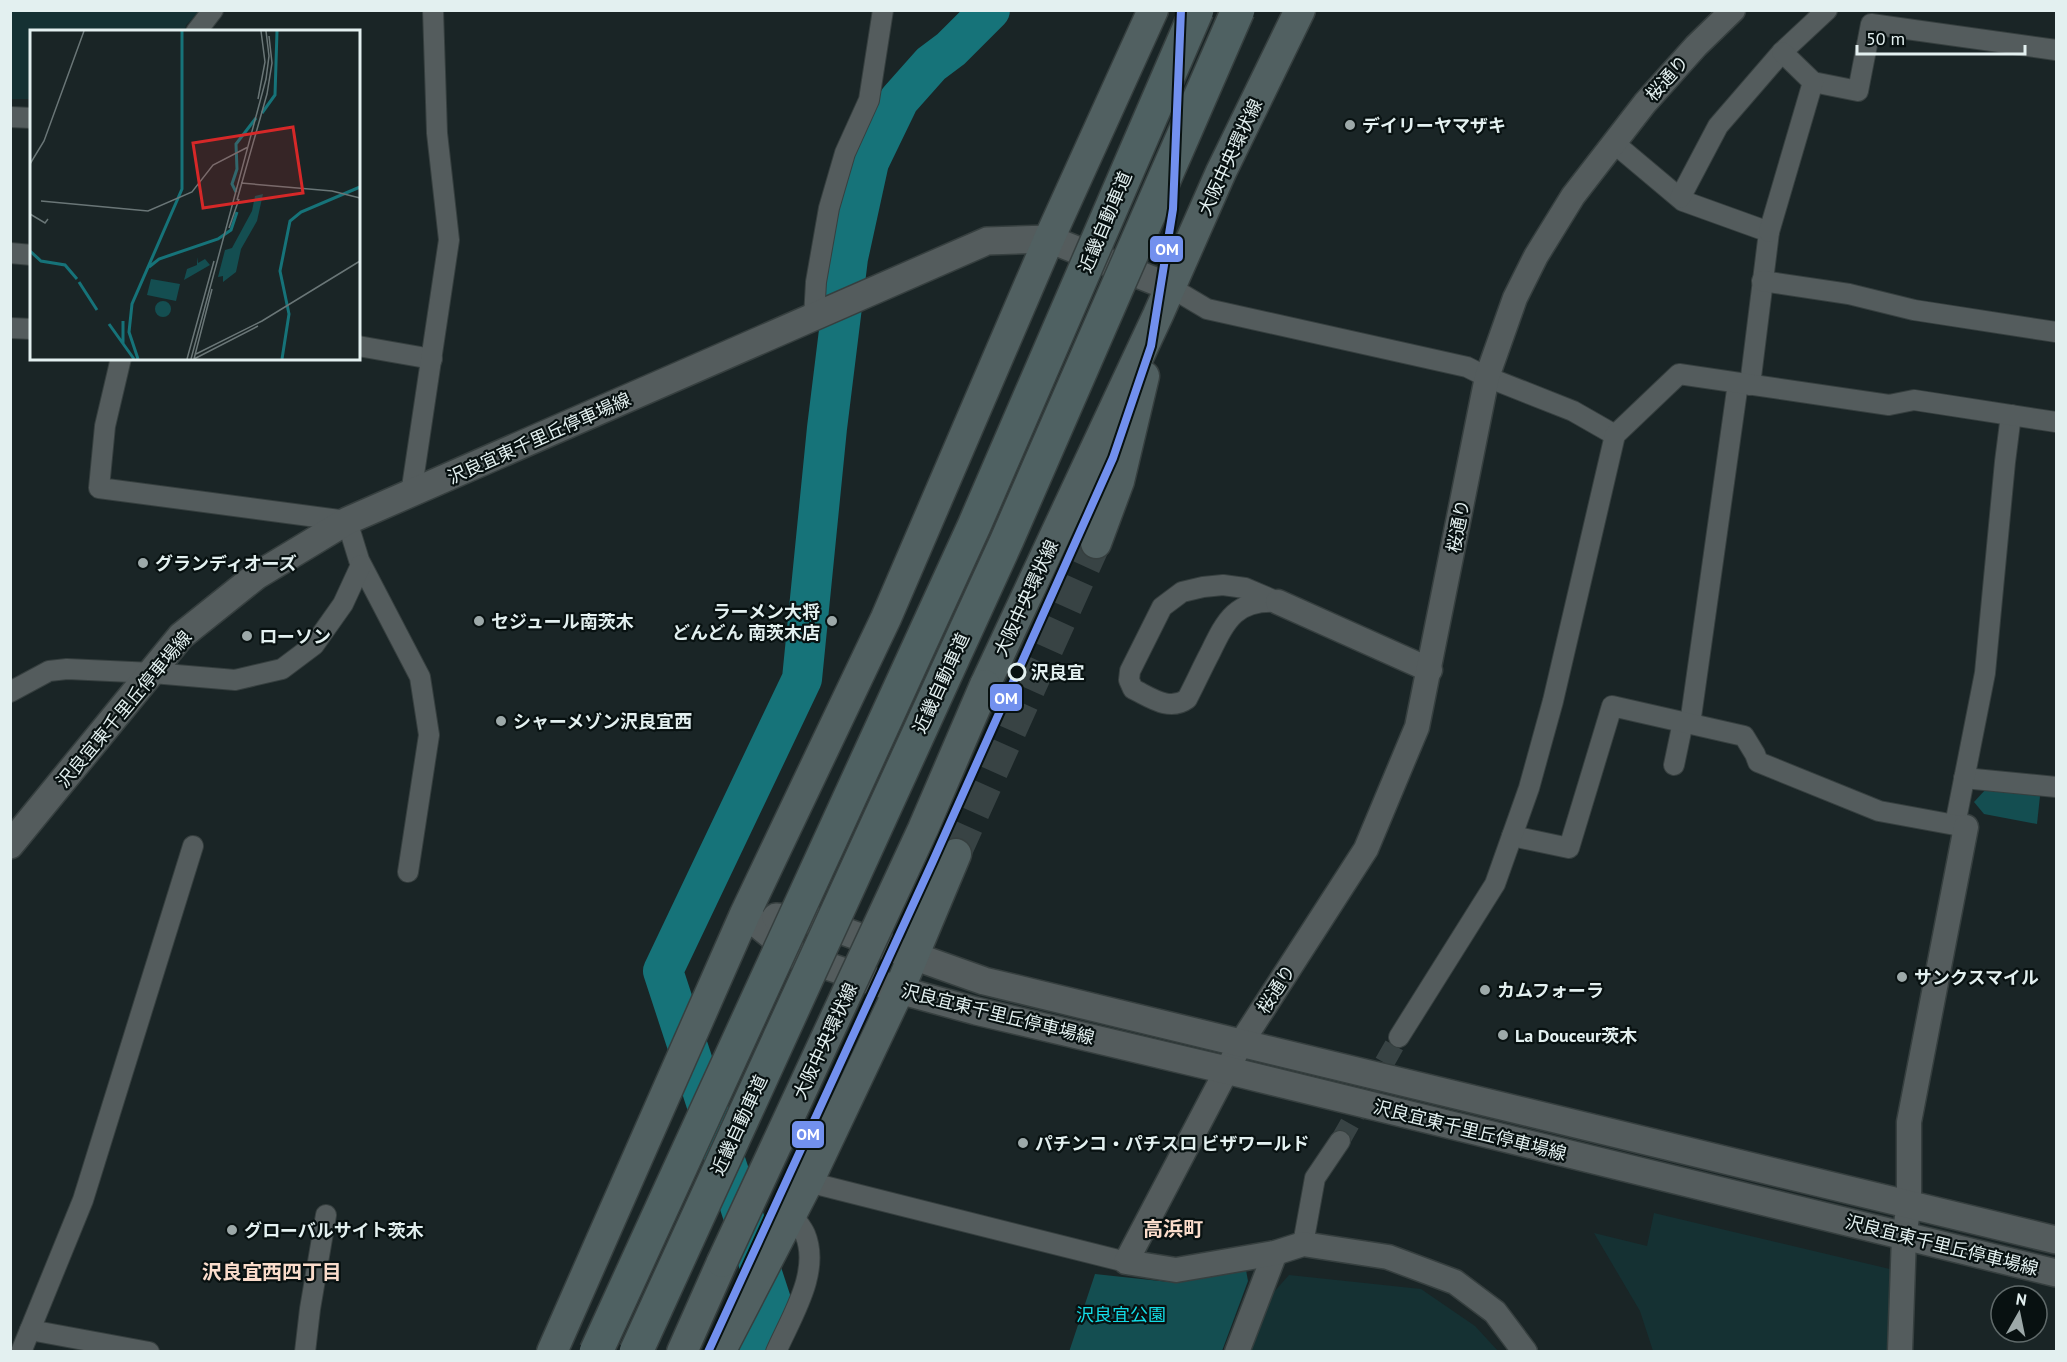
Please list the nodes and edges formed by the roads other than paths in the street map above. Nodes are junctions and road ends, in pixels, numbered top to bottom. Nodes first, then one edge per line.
1 (213, 10) edge
2 (433, 10) edge
3 (883, 10) edge
4 (1153, 10) edge
5 (1197, 10) edge
6 (1238, 10) edge
7 (1300, 10) edge
8 (1733, 10) edge
9 (1827, 10) edge
10 (198, 30) edge
11 (2056, 50) edge
12 (1782, 52) junction
13 (1813, 82) junction
14 (10, 117) edge
15 (30, 118) edge
16 (1614, 143) junction
17 (1680, 198) junction
18 (1768, 232) junction
19 (1049, 239) junction
20 (10, 253) edge
21 (30, 255) edge
22 (1762, 280) junction
23 (1170, 287) junction
24 (820, 315) junction
25 (1158, 315) junction
26 (10, 328) edge
27 (30, 329) edge
28 (2056, 332) edge
29 (360, 346) edge
30 (432, 359) junction
31 (121, 360) edge
32 (1487, 377) junction
33 (1744, 384) junction
34 (2011, 415) junction
35 (2056, 422) edge
36 (1615, 435) junction
37 (411, 494) junction
38 (347, 521) junction
39 (1096, 543) tunnel mouth
40 (361, 565) junction
41 (1278, 602) junction
42 (1430, 670) junction
43 (153, 673) junction
44 (10, 692) edge
45 (1687, 723) junction
46 (1674, 765) dead end
47 (1964, 778) junction
48 (2056, 787) edge
49 (1960, 826) junction
50 (1512, 836) junction
51 (10, 845) edge
52 (193, 846) dead end
53 (956, 854) tunnel mouth
54 (408, 872) dead end
55 (745, 914) junction
56 (914, 956) junction
57 (899, 990) junction
58 (1399, 1037) tunnel mouth
59 (1241, 1042) junction
60 (1226, 1070) junction
61 (1340, 1141) tunnel mouth
62 (808, 1182) junction
63 (1909, 1205) junction
64 (792, 1214) junction
65 (326, 1215) dead end
66 (1904, 1236) junction
67 (2056, 1240) edge
68 (1303, 1244) junction
69 (1275, 1253) junction
70 (1126, 1262) junction
71 (2056, 1273) edge
72 (30, 1330) junction
73 (21, 1352) edge
74 (149, 1352) edge
75 (305, 1352) edge
76 (552, 1352) edge
77 (596, 1352) edge
78 (636, 1352) edge
79 (682, 1352) edge
80 (720, 1352) edge
81 (777, 1352) edge
82 (1237, 1352) edge
83 (1525, 1352) edge
84 (1900, 1352) edge

1 - 10 street
2 - 30 street
3 - 24 street
4 - 19 main road
5 - 77 highway, 近畿自動車道, bridge
6 - 78 highway, 近畿自動車道, bridge
7 - 23 main road, 大阪中央環状線
8 - 16 street, 桜通り
9 - 12 street
11 - 13 street
12 - 13 street
12 - 17 street
13 - 18 street
14 - 15 street
16 - 17 street
16 - 32 street, 桜通り
17 - 18 street
18 - 22 street
19 - 23 main road, 沢良宜東千里丘停車場線
19 - 24 main road, 沢良宜東千里丘停車場線
19 - 55 main road
20 - 21 street
22 - 28 street
22 - 33 street
23 - 25 main road, 大阪中央環状線
23 - 32 street
24 - 37 main road, 沢良宜東千里丘停車場線
25 - 39 main road
25 - 79 main road, 大阪中央環状線, bridge
26 - 27 street
29 - 30 street
30 - 37 street
31 - 38 street
32 - 36 street
32 - 42 street, 桜通り
33 - 34 street
33 - 36 street
33 - 45 street
34 - 35 street
34 - 47 street
36 - 50 street
37 - 38 main road, 沢良宜東千里丘停車場線
38 - 40 street
38 - 43 main road, 沢良宜東千里丘停車場線
40 - 43 street
40 - 54 street
41 - 41 street
41 - 42 street
42 - 59 street, 桜通り
43 - 44 street
43 - 51 main road, 沢良宜東千里丘停車場線
45 - 46 street
45 - 49 street
45 - 50 street
47 - 48 street
47 - 49 street
49 - 63 street
50 - 58 street
52 - 72 street
53 - 56 main road
55 - 56 main road, 沢良宜東千里丘停車場線
55 - 57 main road, 沢良宜東千里丘停車場線
55 - 76 main road
56 - 57 main road
56 - 59 main road, 沢良宜東千里丘停車場線
57 - 60 main road, 沢良宜東千里丘停車場線
57 - 62 main road
59 - 60 street, 桜通り
59 - 63 main road, 沢良宜東千里丘停車場線
60 - 66 main road, 沢良宜東千里丘停車場線
60 - 70 street, 桜通り
61 - 68 street
62 - 64 main road
62 - 70 street
63 - 66 street
63 - 67 main road, 沢良宜東千里丘停車場線
64 - 80 main road
64 - 81 street
65 - 75 street
66 - 71 main road, 沢良宜東千里丘停車場線
66 - 84 street
68 - 69 street
68 - 83 street
69 - 70 street
69 - 82 street
72 - 73 street
72 - 74 street

